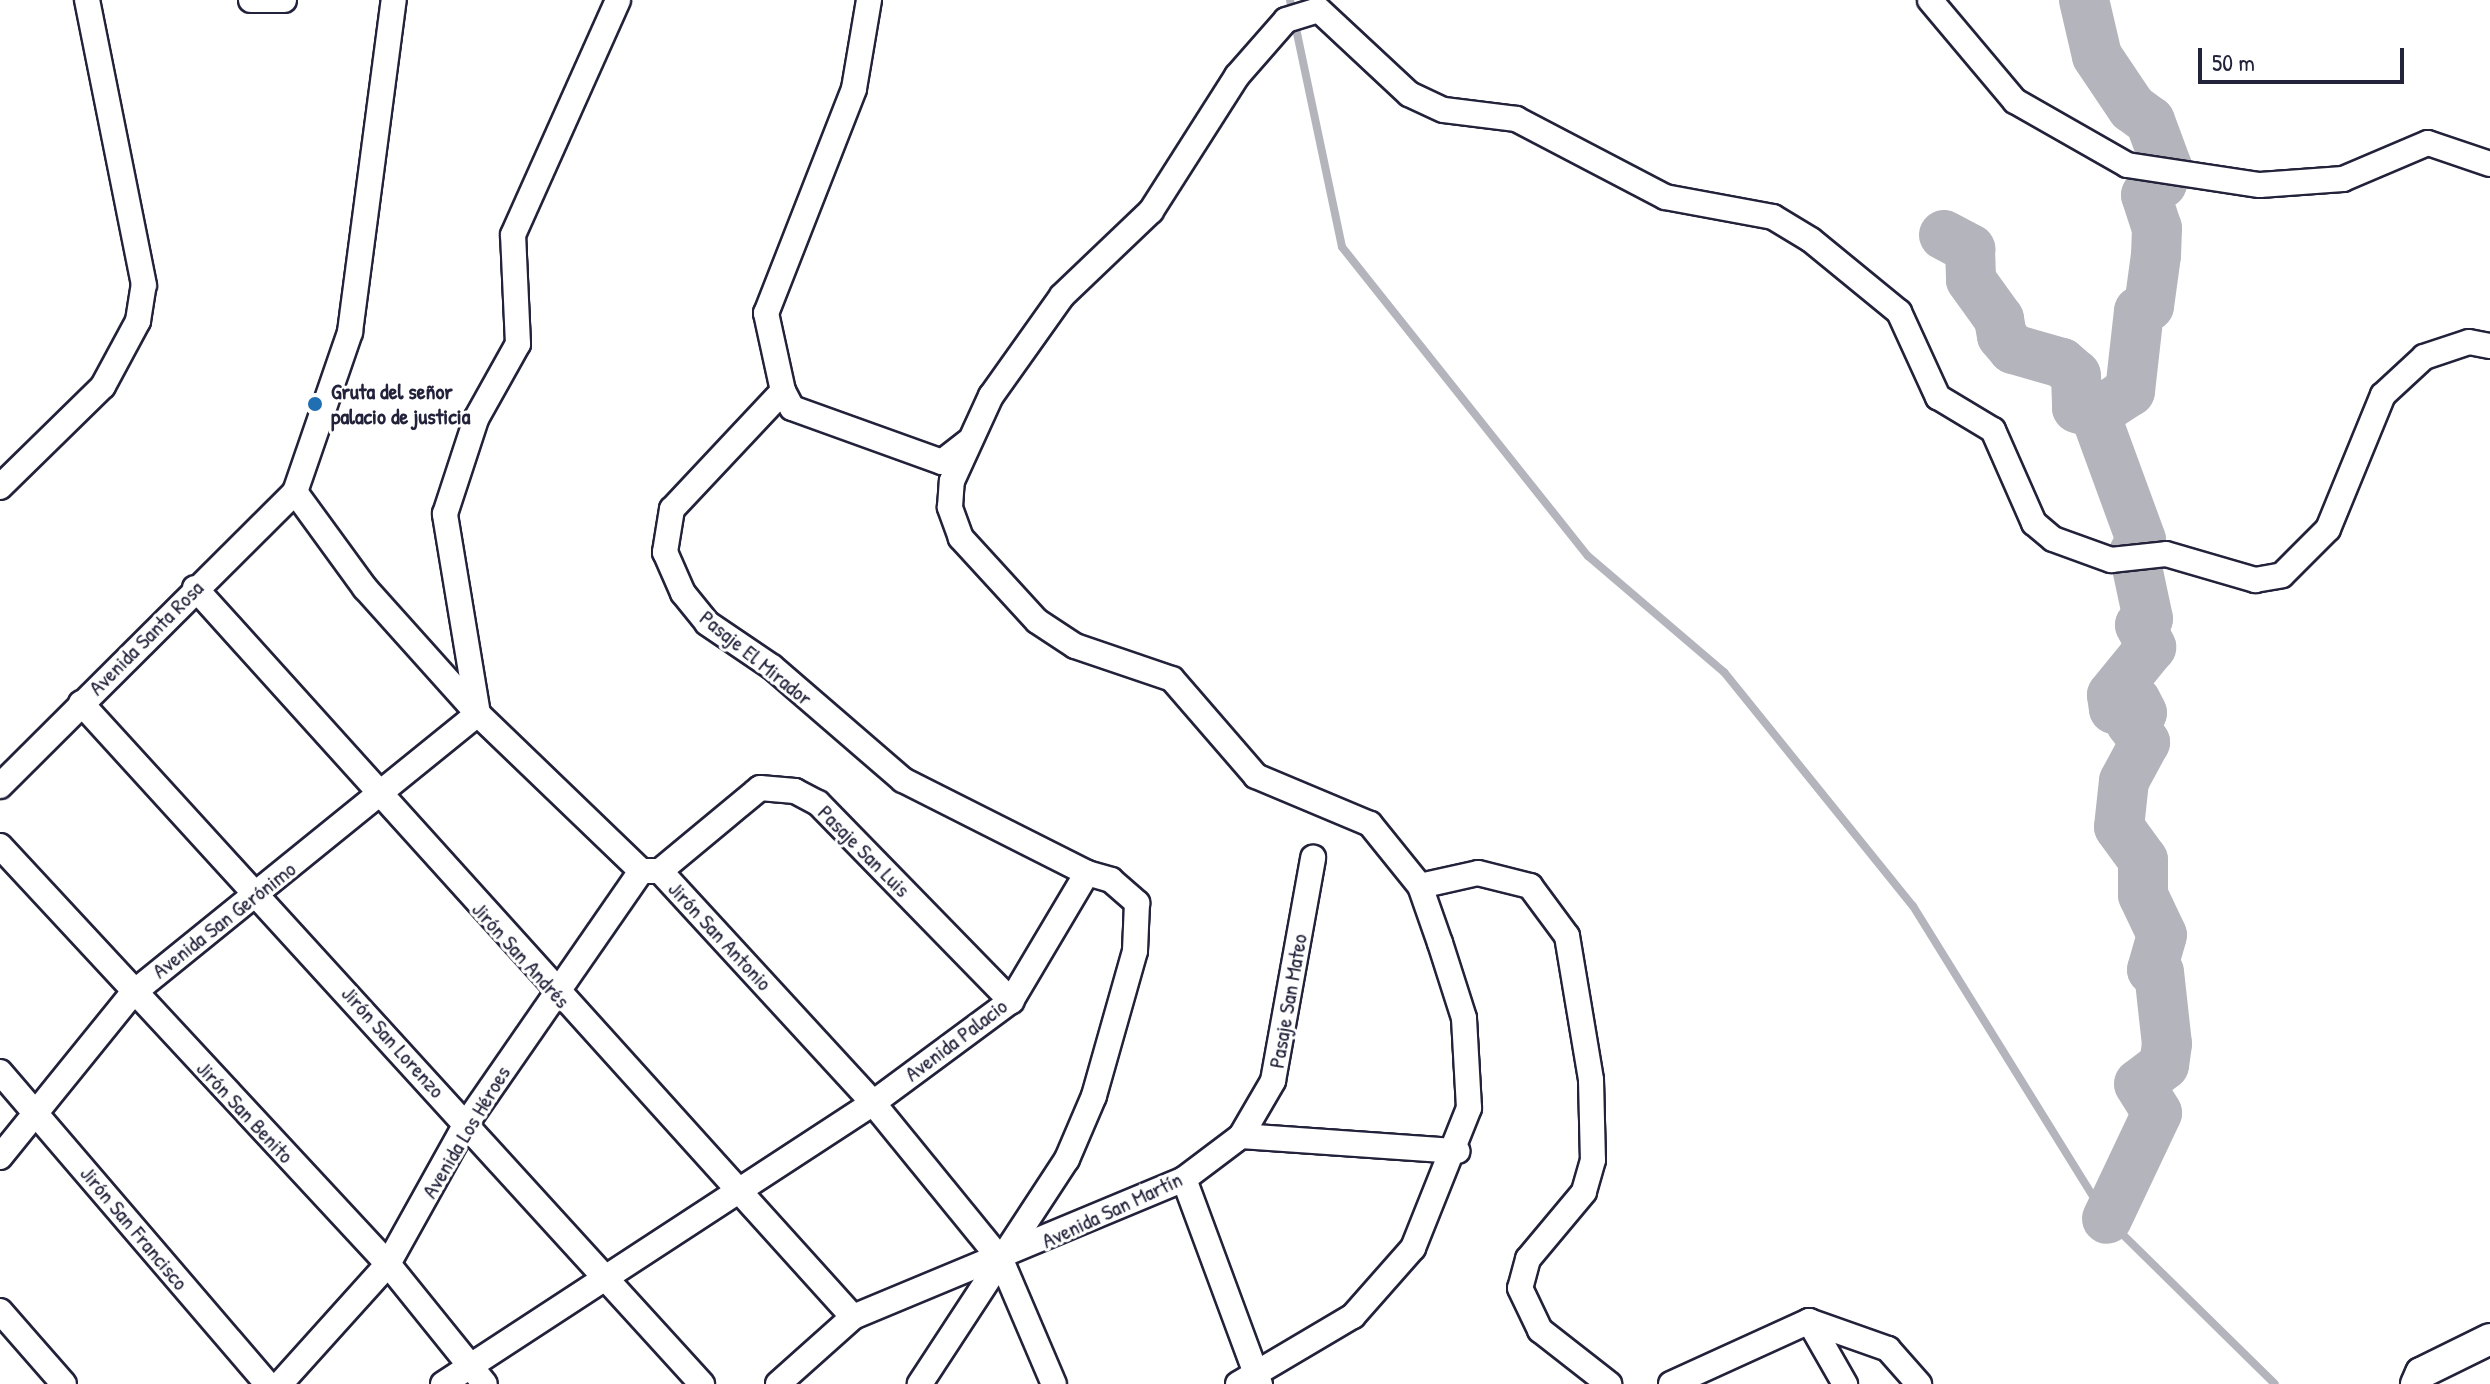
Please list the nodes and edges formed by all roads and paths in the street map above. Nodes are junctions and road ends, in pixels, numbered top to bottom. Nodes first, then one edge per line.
1 (87, 0) edge
2 (251, 0) edge
3 (284, 0) edge
4 (394, 0) edge
5 (618, 0) edge
6 (869, 0) edge
7 (1930, 0) edge
8 (2490, 164) edge
9 (2490, 346) edge
10 (783, 391) junction
11 (970, 441) junction
12 (0, 487) edge
13 (295, 492) junction
14 (195, 588) junction
15 (81, 703) junction
16 (478, 714) junction
17 (0, 786) edge
18 (381, 798) junction
19 (0, 846) edge
20 (1313, 858) dead end
21 (651, 871) junction
22 (1087, 873) junction
23 (1420, 886) junction
24 (259, 891) junction
25 (133, 993) junction
26 (555, 994) junction
27 (1011, 1001) junction
28 (0, 1072) edge
29 (873, 1103) junction
30 (34, 1110) junction
31 (466, 1124) junction
32 (1241, 1136) junction
33 (1457, 1151) junction
34 (0, 1157) edge
35 (1184, 1179) junction
36 (734, 1187) junction
37 (1001, 1260) junction
38 (388, 1264) junction
39 (603, 1274) junction
40 (0, 1311) edge
41 (853, 1317) junction
42 (1809, 1321) junction
43 (2490, 1339) edge
44 (477, 1376) edge
45 (2419, 1378) edge
46 (1251, 1381) edge
47 (64, 1384) edge
48 (267, 1384) edge
49 (280, 1384) edge
50 (443, 1384) edge
51 (702, 1384) edge
52 (778, 1384) edge
53 (920, 1384) edge
54 (1054, 1384) edge
55 (1609, 1384) edge
56 (1671, 1384) edge
57 (1845, 1384) edge
58 (1919, 1384) edge

1 - 12 street
2 - 3 street
4 - 13 street
5 - 16 street
6 - 10 street
7 - 8 street
9 - 11 street
10 - 11 street
10 - 22 street, Pasaje El Mirador
11 - 23 street
13 - 14 street, Avenida Santa Rosa
13 - 16 street, Jirón San Antonio
14 - 15 street, Avenida Santa Rosa
14 - 18 street, Jirón San Andrés
15 - 17 street, Avenida Santa Rosa
15 - 24 street, Jirón San Lorenzo
16 - 18 street, Avenida San Gerónimo
16 - 21 street, Jirón San Antonio
18 - 24 street, Avenida San Gerónimo
18 - 26 street, Jirón San Andrés
19 - 25 street, Jirón San Benito
20 - 32 street, Pasaje San Mateo
21 - 26 street, Avenida Los Héroes
21 - 27 street, Pasaje San Luis
21 - 29 street, Jirón San Antonio
22 - 27 street, Avenida Palacio
22 - 37 street
23 - 33 street
23 - 55 street
24 - 25 street, Avenida San Gerónimo
24 - 31 street, Jirón San Lorenzo
25 - 30 street, Avenida San Gerónimo
25 - 38 street, Jirón San Benito
26 - 31 street, Avenida Los Héroes
26 - 36 street, Jirón San Andrés
27 - 29 street, Avenida Palacio
28 - 30 street, Jirón San Francisco
29 - 36 street, Avenida Palacio
29 - 37 street, Jirón San Antonio
30 - 34 street, Avenida San Gerónimo
30 - 48 street, Jirón San Francisco
31 - 38 street, Avenida Los Héroes
31 - 39 street, Jirón San Lorenzo
32 - 33 street
32 - 35 street, Avenida San Martín
33 - 46 street
35 - 37 street, Avenida San Martín
35 - 46 street
36 - 39 street, Avenida Palacio
36 - 41 street, Jirón San Andrés
37 - 41 street, Avenida San Martín
37 - 53 street
37 - 54 street, Jirón San Antonio
38 - 44 street, Jirón San Benito
38 - 49 street, Avenida Los Héroes
39 - 44 street, Avenida Palacio
39 - 51 street, Jirón San Lorenzo
40 - 47 street
41 - 52 street, Avenida San Martín
42 - 56 street
42 - 57 street
42 - 58 street
43 - 45 street
44 - 50 street, Avenida Palacio

